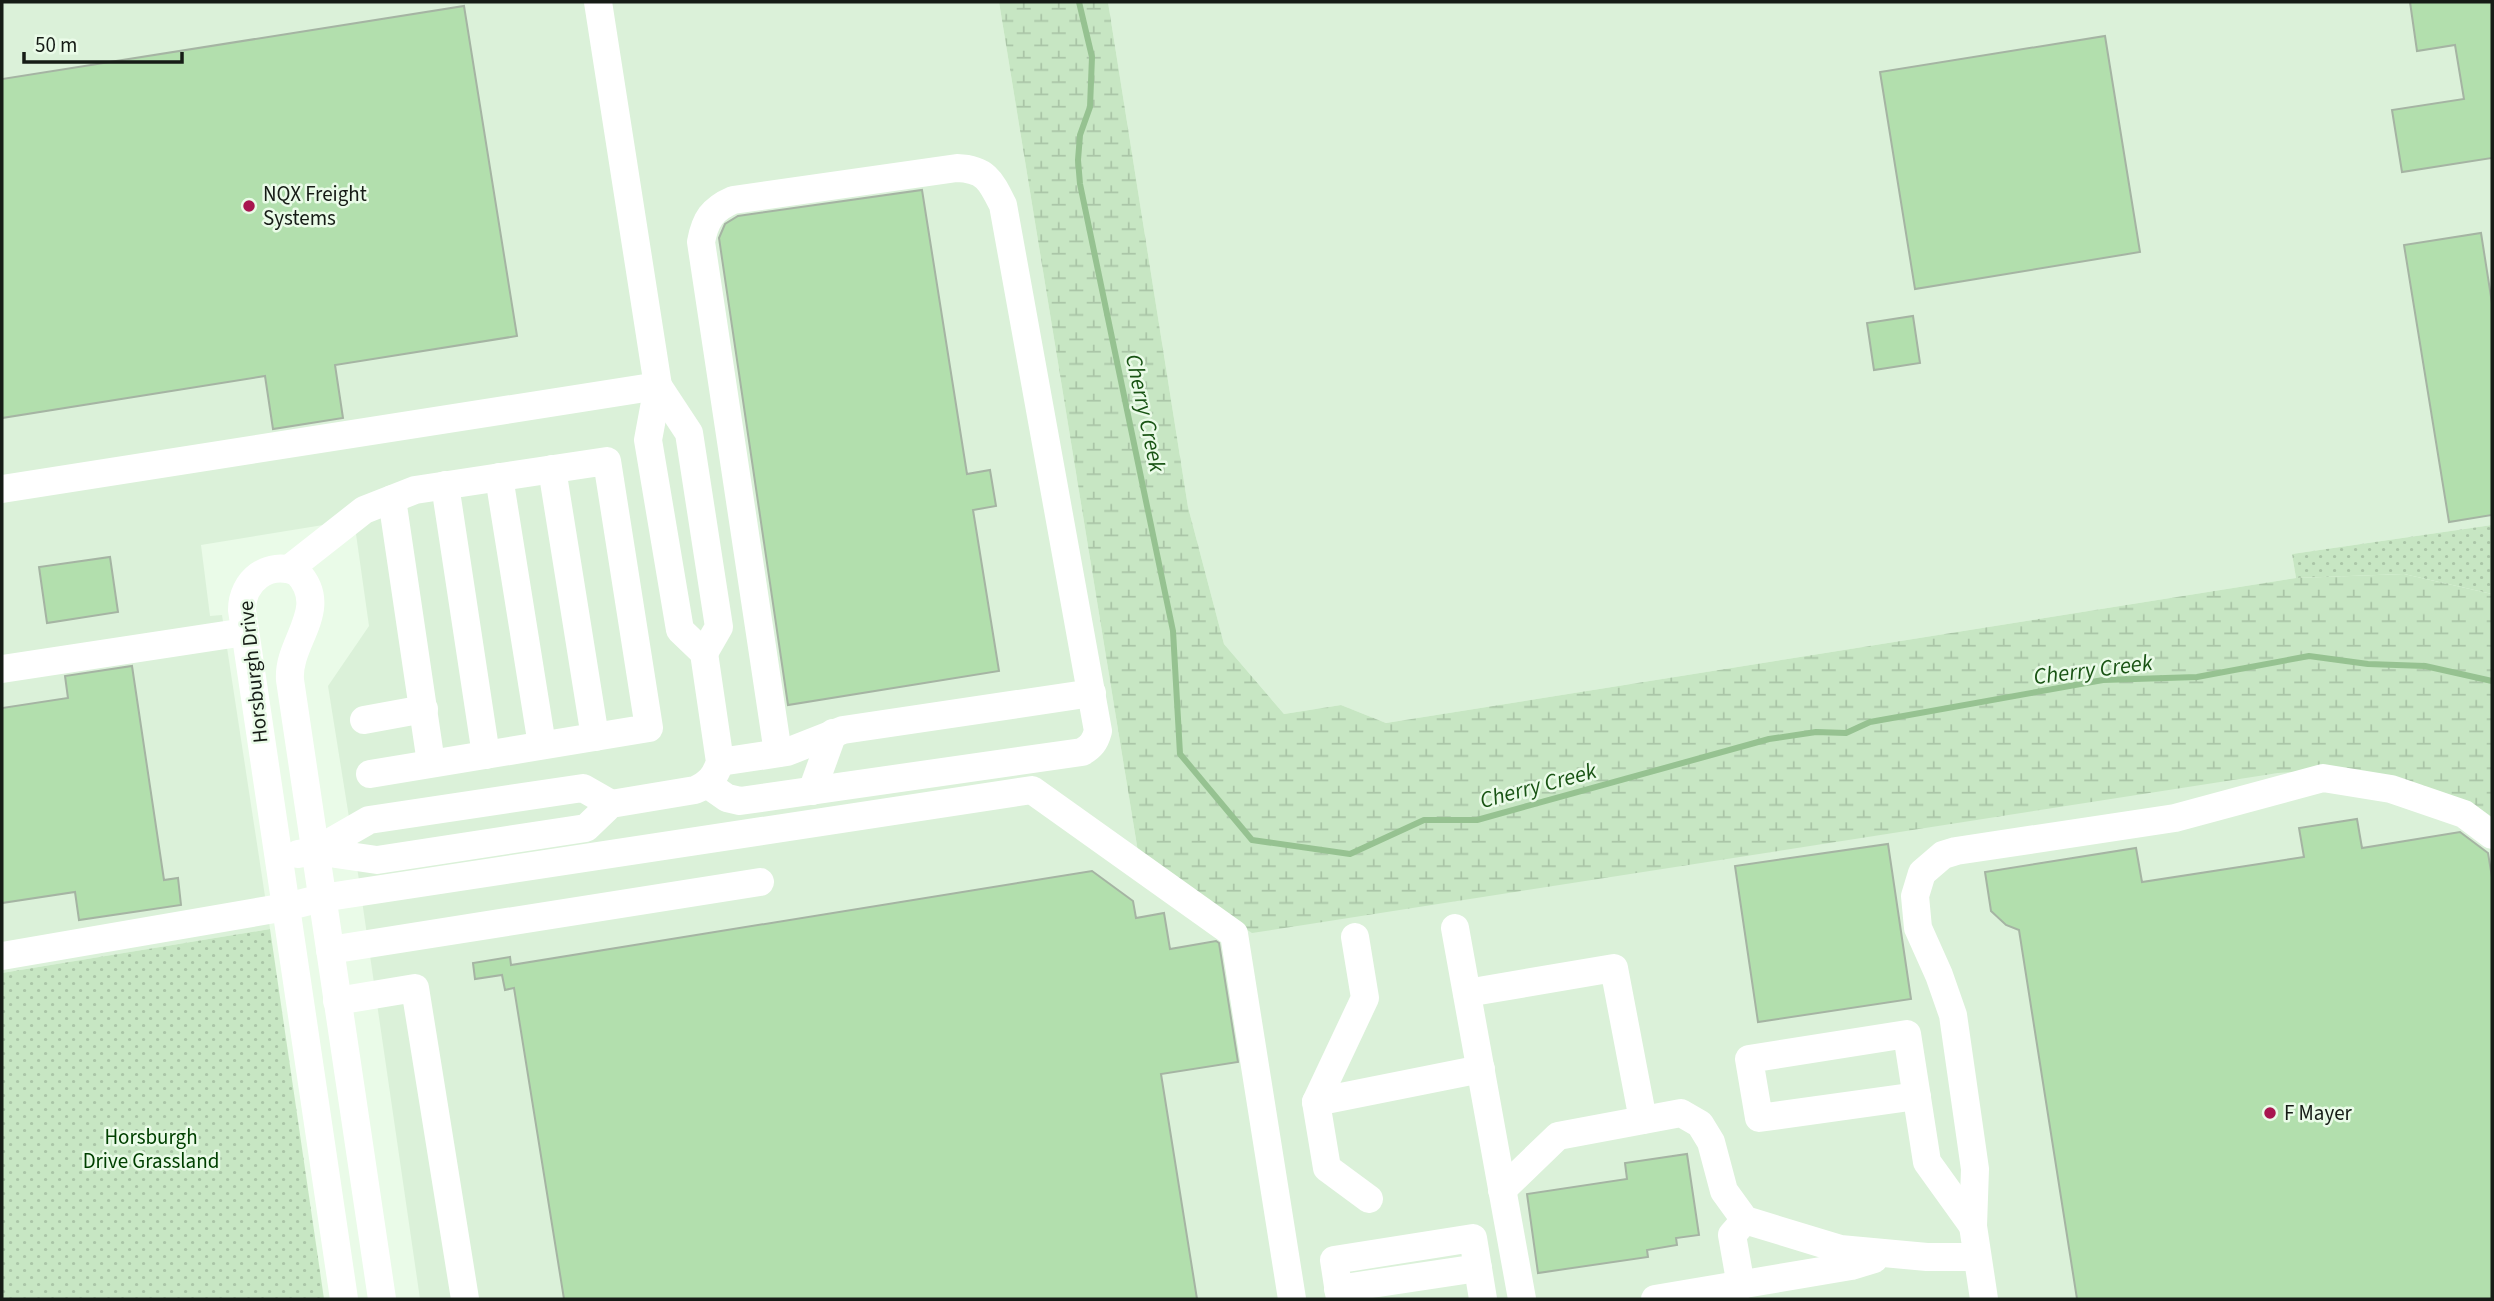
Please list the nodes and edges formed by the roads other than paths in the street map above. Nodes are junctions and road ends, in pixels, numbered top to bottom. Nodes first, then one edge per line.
1 (598, 2) edge
2 (658, 386) junction
3 (552, 469) junction
4 (499, 477) junction
5 (445, 485) junction
6 (2, 489) edge
7 (392, 499) junction
8 (289, 569) junction
9 (245, 632) junction
10 (704, 653) junction
11 (2, 669) edge
12 (1092, 693) junction
13 (424, 709) junction
14 (364, 720) dead end
15 (833, 733) junction
16 (595, 737) junction
17 (542, 746) junction
18 (778, 753) junction
19 (486, 755) junction
20 (431, 763) junction
21 (713, 773) junction
22 (370, 774) dead end
23 (812, 791) junction
24 (502, 800) junction
25 (611, 804) junction
26 (2492, 835) edge
27 (508, 840) junction
28 (315, 851) junction
29 (278, 857) junction
30 (760, 882) dead end
31 (322, 898) junction
32 (286, 907) junction
33 (1455, 928) dead end
34 (1355, 937) dead end
35 (330, 950) junction
36 (2, 956) edge
37 (1467, 993) junction
38 (337, 1001) junction
39 (1481, 1069) junction
40 (1917, 1096) junction
41 (1315, 1102) junction
42 (1643, 1120) junction
43 (1502, 1190) junction
44 (1369, 1199) dead end
45 (1745, 1220) junction
46 (1973, 1226) junction
47 (1890, 1254) junction
48 (1978, 1257) junction
49 (1741, 1286) junction
50 (1339, 1294) edge
51 (1477, 1298) edge
52 (344, 1299) edge
53 (382, 1299) edge
54 (465, 1299) edge
55 (1292, 1299) edge
56 (1522, 1299) edge
57 (1655, 1299) edge
58 (1984, 1299) edge

1 - 2 street
2 - 6 street
2 - 10 street
2 - 10 street
3 - 4 street
3 - 16 street
3 - 16 street
4 - 5 street
4 - 17 street
5 - 7 street
5 - 19 street
7 - 8 street
7 - 13 street
8 - 9 street, Horsburgh Drive
8 - 28 street, Horsburgh Drive
9 - 11 street
9 - 29 street, Horsburgh Drive
10 - 21 street
12 - 15 street
12 - 18 street
12 - 23 street
13 - 14 street
13 - 20 street
15 - 18 street
15 - 23 street
16 - 17 street
17 - 19 street
18 - 21 street
19 - 20 street
20 - 22 street
21 - 23 street
21 - 25 street
24 - 25 street
24 - 27 street
24 - 28 street
25 - 27 street
26 - 46 street
27 - 28 street
28 - 29 street
28 - 31 street, Horsburgh Drive
29 - 32 street, Horsburgh Drive
30 - 35 street
31 - 32 street
31 - 35 street, Horsburgh Drive
31 - 55 street
32 - 36 street
32 - 52 street, Horsburgh Drive
33 - 37 street
34 - 41 street
35 - 38 street, Horsburgh Drive
37 - 39 street
37 - 42 street
38 - 53 street, Horsburgh Drive
38 - 54 street
39 - 41 street
39 - 43 street
40 - 40 street
40 - 46 street
41 - 44 street
42 - 43 street
42 - 45 street
43 - 56 street
45 - 47 street
45 - 49 street
46 - 48 street
47 - 48 street
47 - 49 street
48 - 58 street
49 - 57 street
50 - 51 street

